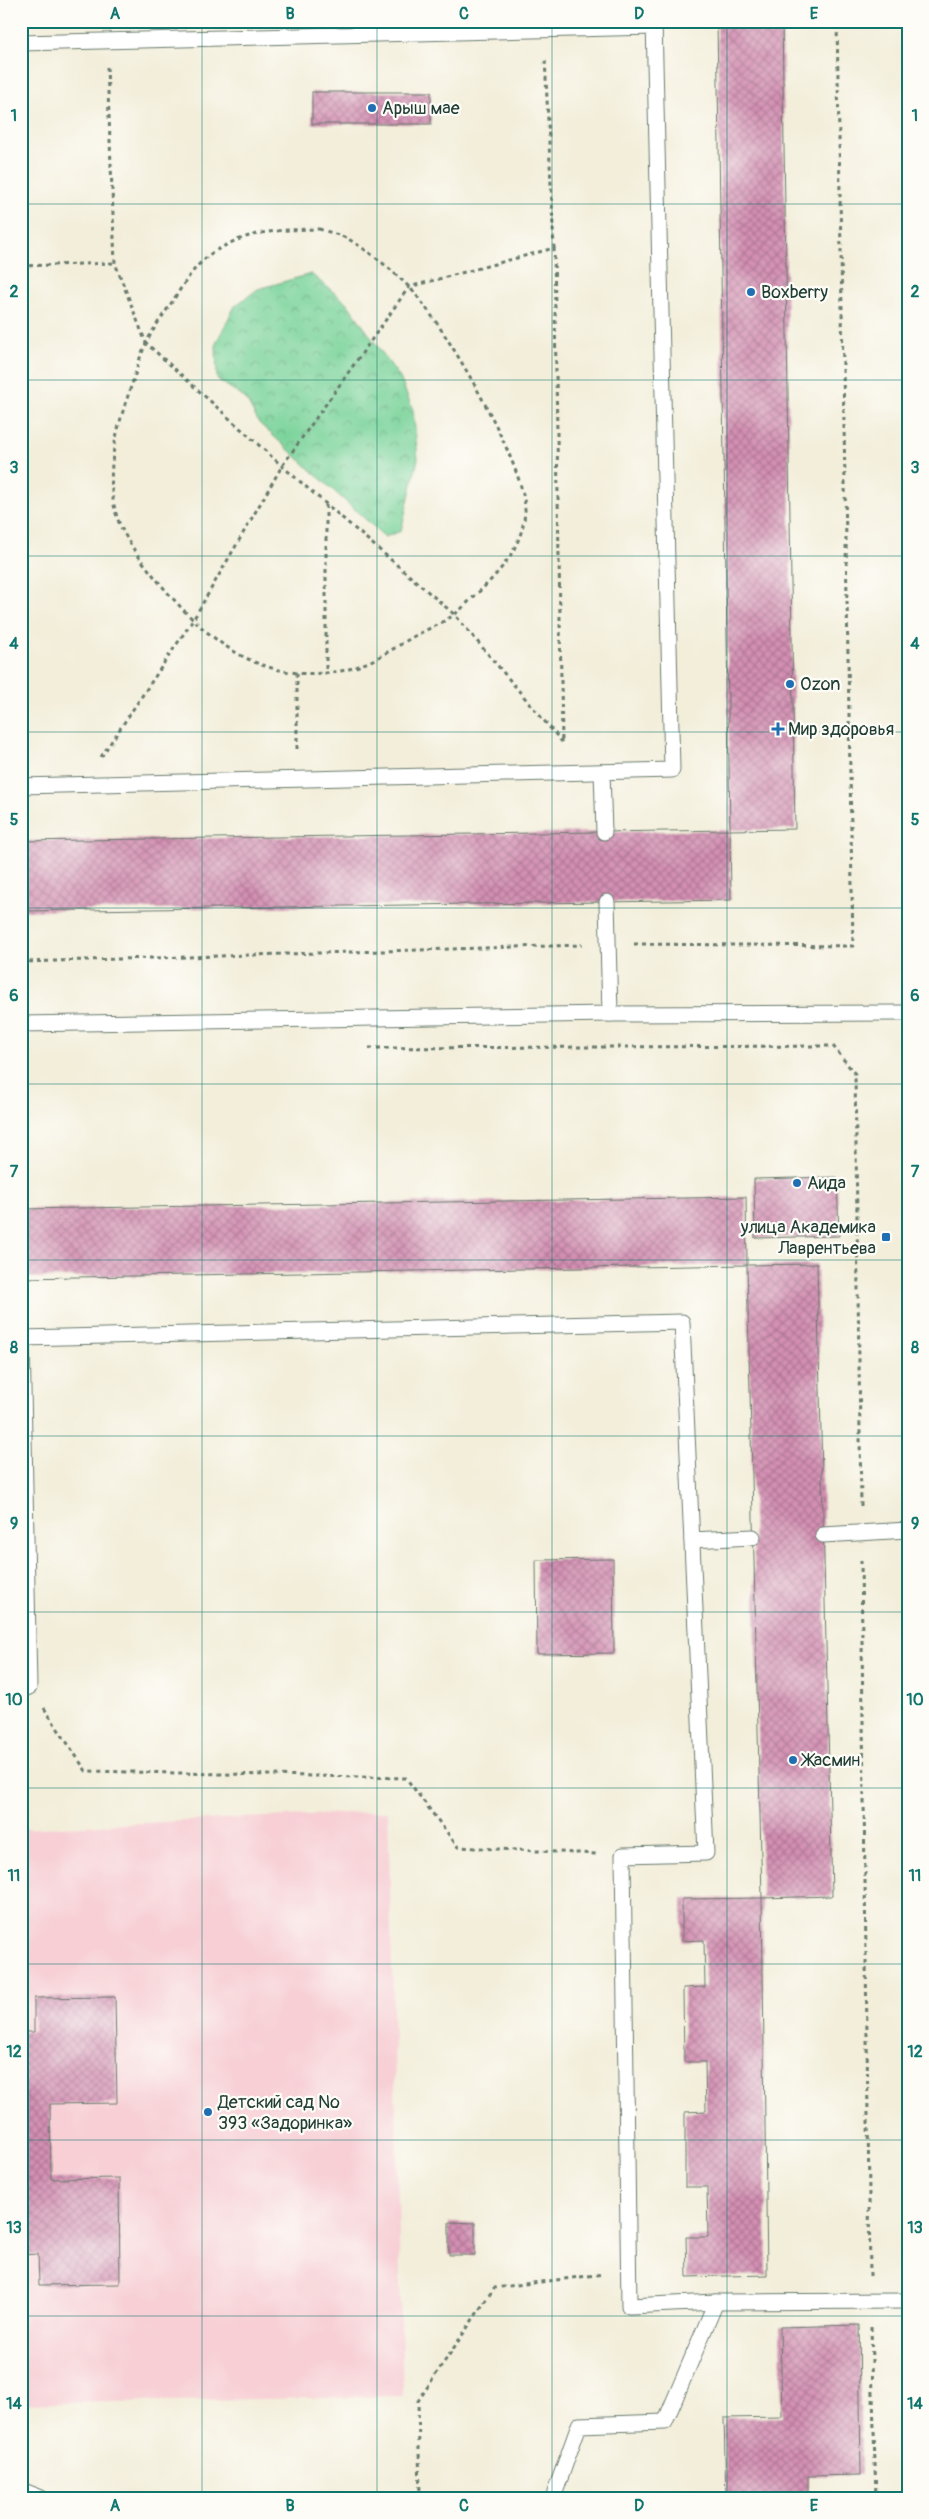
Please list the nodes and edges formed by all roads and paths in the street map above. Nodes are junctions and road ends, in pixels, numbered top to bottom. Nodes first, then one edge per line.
1 (837, 21) edge
2 (654, 24) edge
3 (544, 30) junction
4 (106, 41) junction
5 (21, 43) edge
6 (554, 248) junction
7 (115, 263) junction
8 (21, 266) edge
9 (410, 287) junction
10 (146, 343) junction
11 (282, 466) junction
12 (326, 504) junction
13 (456, 615) junction
14 (193, 620) junction
15 (326, 672) junction
16 (297, 673) junction
17 (562, 742) junction
18 (602, 772) junction
19 (565, 773) junction
20 (297, 780) junction
21 (82, 785) junction
22 (21, 786) edge
23 (604, 832) dead end
24 (607, 902) dead end
25 (608, 944) junction
26 (21, 962) edge
27 (908, 1013) edge
28 (610, 1014) junction
29 (21, 1024) edge
30 (368, 1048) dead end
31 (908, 1530) edge
32 (861, 1532) junction
33 (823, 1535) dead end
34 (753, 1537) dead end
35 (692, 1540) junction
36 (25, 1688) edge
37 (623, 1855) junction
38 (628, 2271) junction
39 (871, 2300) junction
40 (908, 2301) edge
41 (716, 2302) junction
42 (21, 2490) edge
43 (41, 2498) edge
44 (420, 2498) edge
45 (553, 2498) edge
46 (876, 2498) edge

1 - 25 path
2 - 3 lane
2 - 18 lane
3 - 4 lane
3 - 6 path
4 - 5 lane
4 - 7 path
6 - 9 path
6 - 17 path
7 - 8 path
7 - 10 path
9 - 10 path
9 - 11 path
9 - 13 path
10 - 11 path
10 - 14 path
11 - 12 path
11 - 14 path
12 - 13 path
12 - 15 path
13 - 15 path
13 - 17 path
14 - 16 path
14 - 21 path
15 - 16 path
16 - 20 path
17 - 19 path
18 - 19 lane
18 - 23 lane
19 - 20 lane
20 - 21 lane
21 - 22 lane
24 - 25 lane
25 - 26 path
25 - 28 lane
27 - 28 lane
28 - 29 lane
30 - 32 path
31 - 32 lane
32 - 33 lane
32 - 39 path
34 - 35 lane
35 - 36 lane
35 - 37 lane
36 - 37 path
37 - 38 lane
38 - 41 lane
38 - 44 path
39 - 40 lane
39 - 41 lane
39 - 46 path
41 - 45 lane
42 - 43 lane

